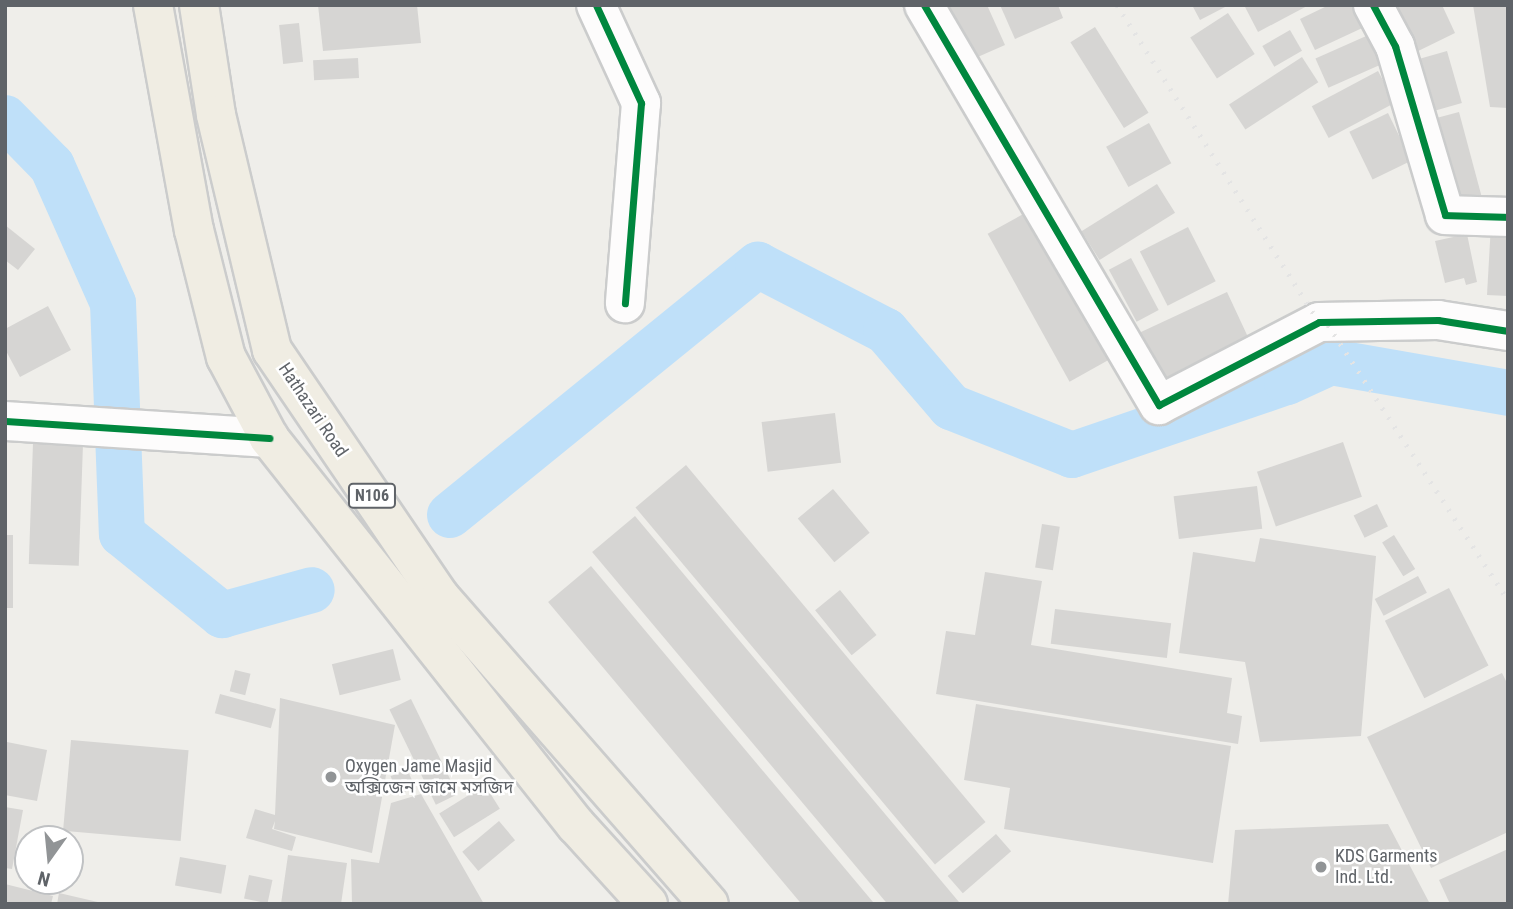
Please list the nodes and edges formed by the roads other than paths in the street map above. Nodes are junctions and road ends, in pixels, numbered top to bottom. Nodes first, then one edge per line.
1 (153, 5) edge
2 (199, 5) edge
3 (596, 5) edge
4 (924, 5) edge
5 (1373, 5) edge
6 (1508, 217) edge
7 (625, 303) dead end
8 (1508, 331) edge
9 (19, 423) edge
10 (269, 438) junction
11 (648, 904) edge
12 (709, 904) edge

1 - 10 highway, N106
2 - 12 highway, Hathazari Road / N106
3 - 7 street
4 - 8 street
5 - 6 street
9 - 10 street
10 - 11 highway, N106

